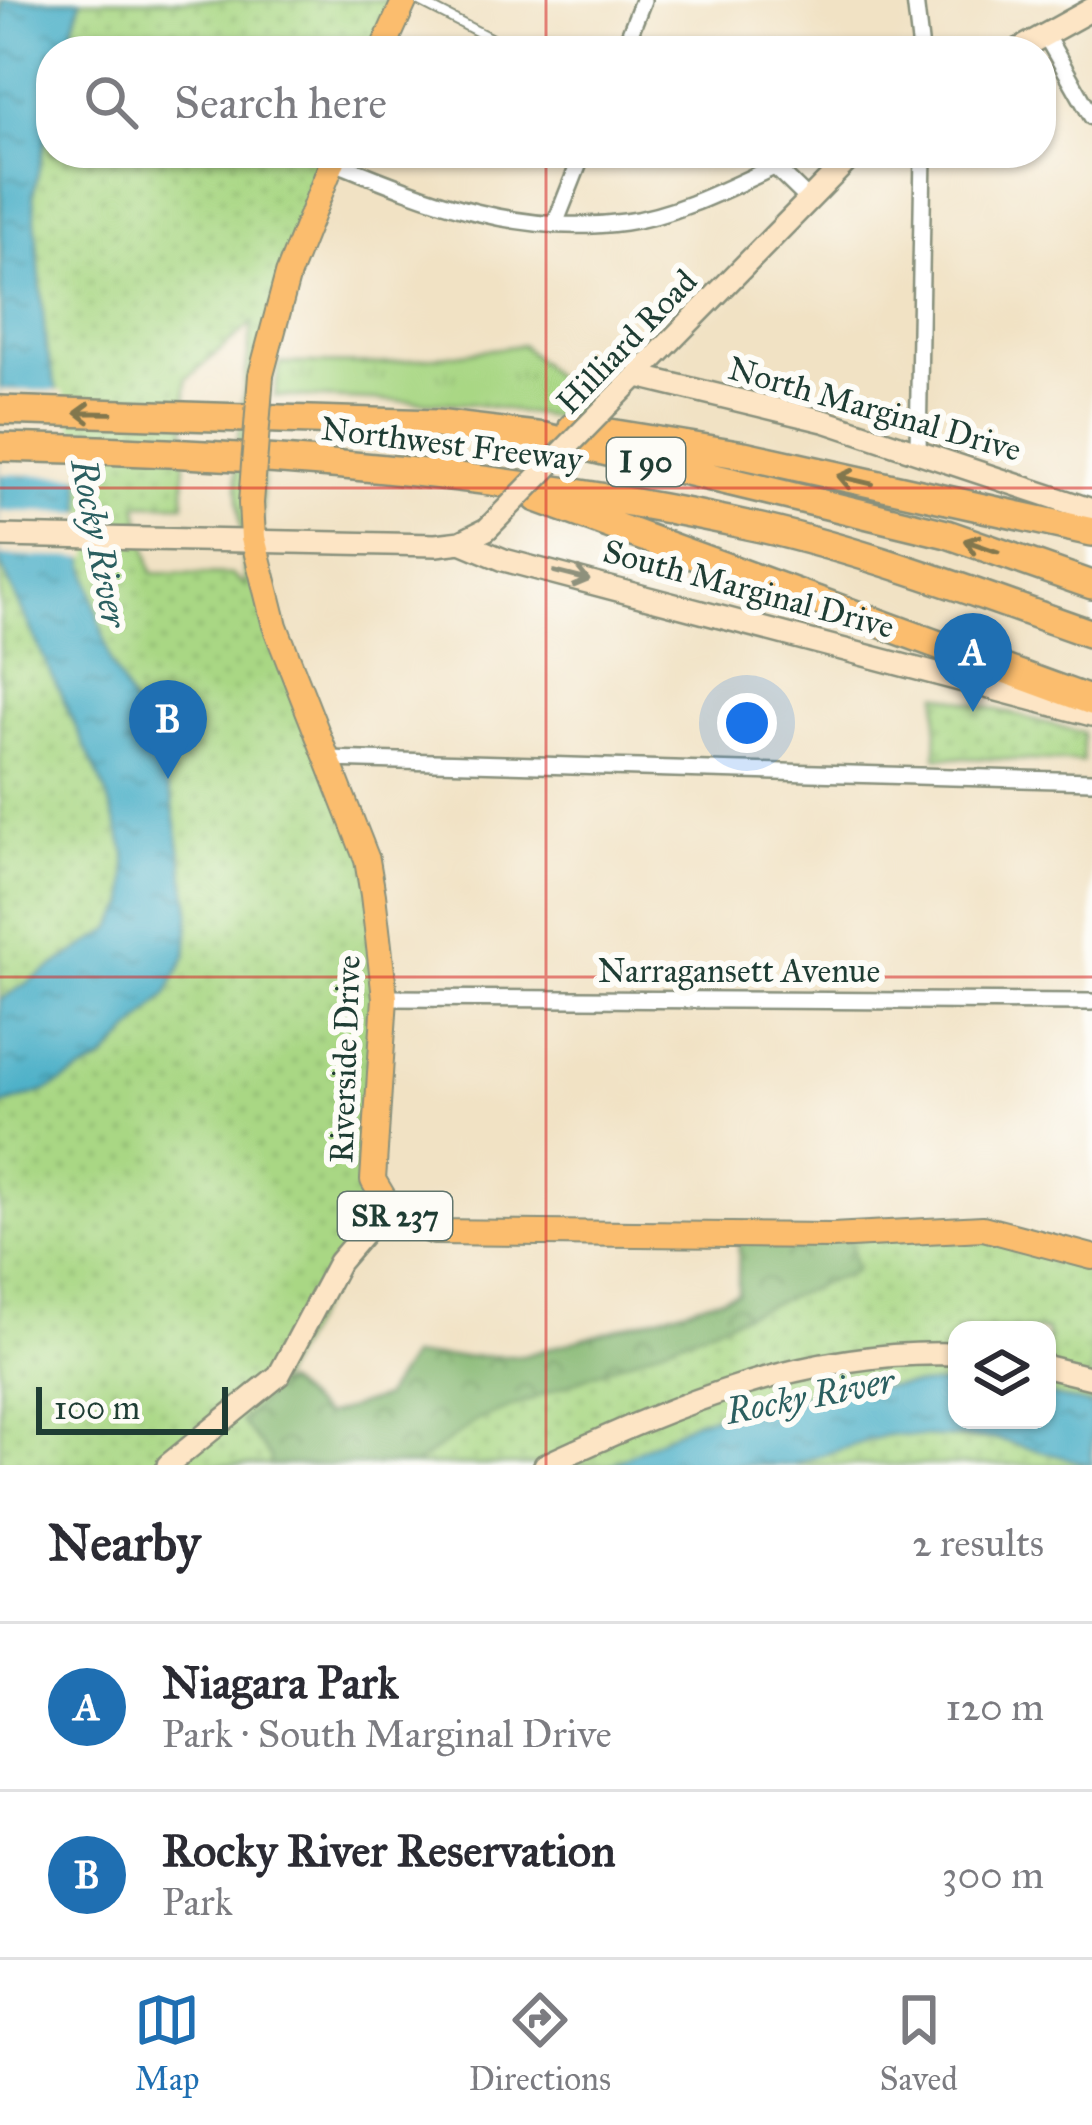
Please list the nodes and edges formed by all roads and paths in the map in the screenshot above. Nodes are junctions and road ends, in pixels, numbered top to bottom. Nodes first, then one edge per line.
1 (406, 0) edge
2 (416, 0) edge
3 (643, 0) edge
4 (915, 0) edge
5 (1092, 9) edge
6 (389, 36) edge
7 (486, 36) edge
8 (629, 36) edge
9 (919, 36) edge
10 (1046, 36) edge
11 (1056, 54) edge
12 (1092, 117) edge
13 (330, 168) edge
14 (359, 168) edge
15 (577, 168) edge
16 (769, 168) edge
17 (776, 168) edge
18 (840, 168) edge
19 (923, 168) edge
20 (809, 200) junction
21 (554, 224) junction
22 (638, 376) junction
23 (0, 410) edge
24 (218, 416) junction
25 (0, 448) edge
26 (919, 451) junction
27 (495, 478) junction
28 (1092, 509) edge
29 (1092, 532) edge
30 (0, 536) edge
31 (253, 538) junction
32 (461, 542) junction
33 (1092, 585) edge
34 (1092, 634) edge
35 (1092, 701) edge
36 (1092, 715) edge
37 (328, 759) junction
38 (1092, 781) edge
39 (385, 998) junction
40 (1092, 1002) edge
41 (387, 1206) junction
42 (1092, 1257) edge
43 (948, 1354) edge
44 (1056, 1369) edge
45 (1092, 1378) edge
46 (168, 1465) edge
47 (545, 1465) edge

1 - 6 main road
2 - 7 lane
3 - 8 street
4 - 9 street
5 - 10 main road
11 - 12 street
13 - 31 main road, Riverside Drive / SR 237, bridge
14 - 21 street
15 - 21 street
16 - 21 street
17 - 20 street
18 - 20 main road, Hilliard Road
19 - 26 street
20 - 22 main road, Hilliard Road
22 - 26 main road, North Marginal Drive
22 - 32 main road, Hilliard Road, bridge
24 -> 23 highway, Northwest Freeway / I 90
29 -> 24 highway
33 -> 24 highway, Northwest Freeway / I 90
25 - 27 highway, Northwest Freeway / I 90
26 - 28 main road, North Marginal Drive
27 - 34 highway, Northwest Freeway / I 90
27 - 35 highway
30 - 31 main road, Hilliard Road
31 - 32 main road, Hilliard Road
31 - 37 main road, Riverside Drive / SR 237
32 -> 36 main road, South Marginal Drive
37 - 38 street
37 - 39 main road, Riverside Drive / SR 237
39 - 40 street, Narragansett Avenue
39 - 41 main road, Riverside Drive / SR 237
41 - 42 main road, SR 237
41 - 46 main road
43 - 47 main road
44 - 45 main road

